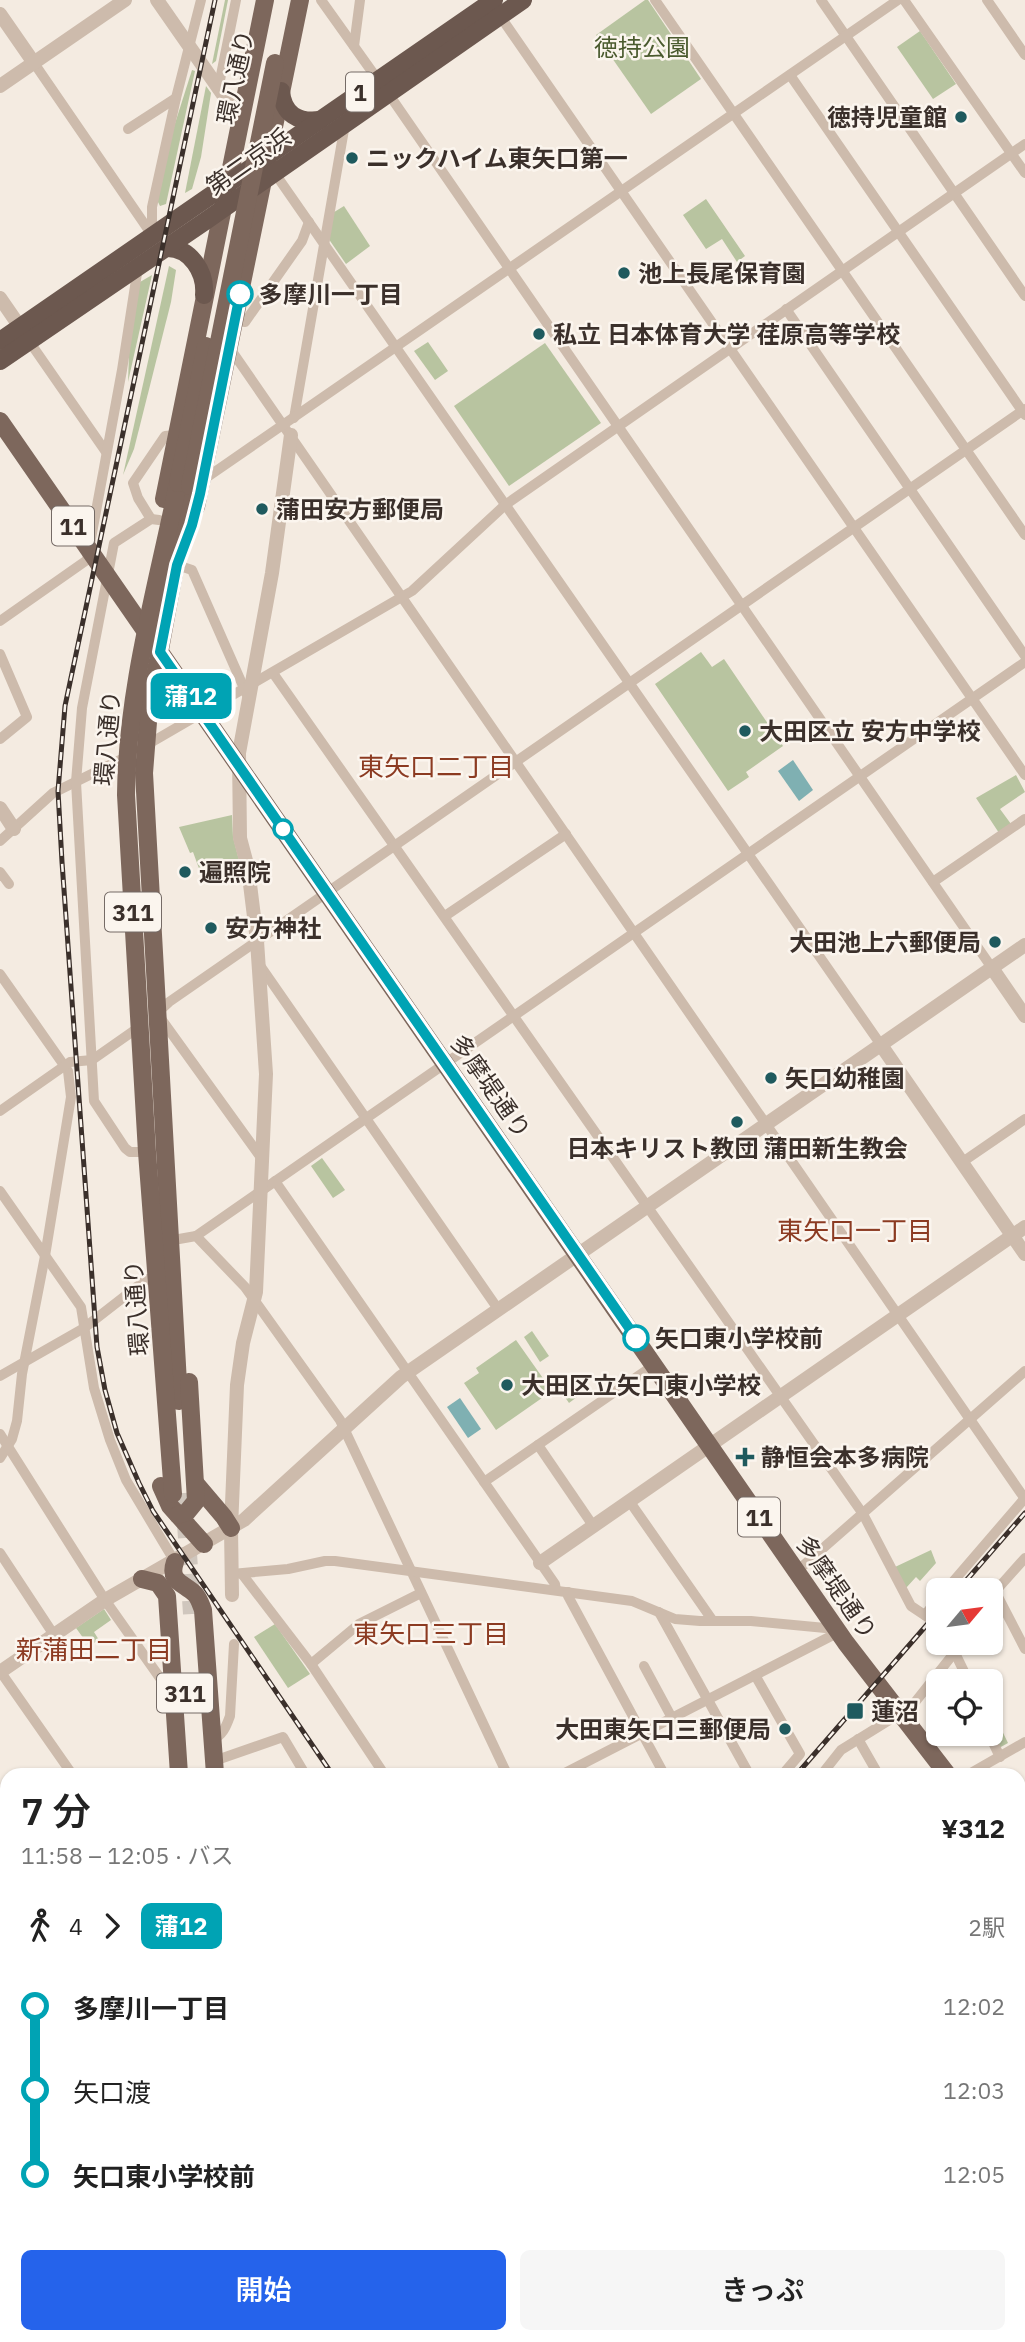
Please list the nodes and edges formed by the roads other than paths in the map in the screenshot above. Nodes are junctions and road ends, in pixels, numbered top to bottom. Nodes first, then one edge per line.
1 (125, 0) edge
2 (157, 0) edge
3 (201, 0) edge
4 (236, 0) edge
5 (265, 0) edge
6 (276, 0) edge
7 (289, 0) edge
8 (300, 0) edge
9 (321, 0) edge
10 (360, 0) edge
11 (523, 0) edge
12 (655, 0) edge
13 (821, 0) edge
14 (898, 0) edge
15 (904, 0) edge
16 (987, 0) edge
17 (493, 5) edge
18 (0, 14) edge
19 (846, 36) junction
20 (354, 46) junction
21 (189, 48) junction
22 (1025, 55) edge
23 (269, 62) junction
24 (34, 63) junction
25 (790, 75) junction
26 (0, 86) edge
27 (383, 87) junction
28 (218, 90) junction
29 (281, 91) junction
30 (176, 98) junction
31 (241, 114) junction
32 (734, 114) junction
33 (320, 120) junction
34 (275, 121) junction
35 (345, 124) junction
36 (128, 129) dead end
37 (1025, 144) edge
38 (1011, 153) junction
39 (268, 169) junction
40 (1025, 173) edge
41 (226, 186) junction
42 (621, 192) junction
43 (955, 194) junction
44 (221, 209) junction
45 (309, 222) junction
46 (898, 231) junction
47 (159, 242) junction
48 (324, 242) junction
49 (138, 267) junction
50 (508, 270) junction
51 (842, 270) junction
52 (204, 295) junction
53 (1025, 296) edge
54 (0, 298) edge
55 (786, 309) junction
56 (235, 320) junction
57 (25, 334) junction
58 (0, 341) edge
59 (229, 346) junction
60 (396, 348) junction
61 (729, 349) junction
62 (0, 361) edge
63 (1024, 412) edge
64 (294, 416) junction
65 (0, 421) edge
66 (618, 427) junction
67 (287, 430) junction
68 (176, 435) junction
69 (967, 451) junction
70 (106, 452) junction
71 (190, 483) junction
72 (911, 490) junction
73 (505, 505) junction
74 (155, 519) junction
75 (853, 529) junction
76 (1025, 536) edge
77 (88, 548) junction
78 (177, 565) junction
79 (108, 576) junction
80 (156, 582) junction
81 (402, 598) junction
82 (741, 607) junction
83 (0, 621) edge
84 (146, 631) junction
85 (160, 652) junction
86 (0, 654) edge
87 (1025, 656) edge
88 (1025, 662) edge
89 (274, 673) junction
90 (630, 684) junction
91 (248, 692) junction
92 (972, 699) junction
93 (203, 714) junction
94 (0, 739) edge
95 (145, 746) junction
96 (126, 757) junction
97 (516, 762) junction
98 (241, 768) junction
99 (1025, 775) edge
100 (860, 777) junction
101 (76, 782) junction
102 (0, 808) edge
103 (1025, 819) edge
104 (14, 829) junction
105 (566, 834) junction
106 (0, 841) edge
107 (395, 846) junction
108 (748, 854) junction
109 (0, 872) edge
110 (933, 882) junction
111 (9, 884) dead end
112 (327, 893) junction
113 (445, 916) junction
114 (634, 933) junction
115 (257, 941) junction
116 (1025, 945) edge
117 (259, 964) junction
118 (992, 968) junction
119 (0, 974) edge
120 (157, 1014) junction
121 (514, 1016) junction
122 (1025, 1016) edge
123 (140, 1026) junction
124 (881, 1045) junction
125 (92, 1060) junction
126 (446, 1063) junction
127 (64, 1066) junction
128 (0, 1111) edge
129 (366, 1118) junction
130 (1025, 1119) edge
131 (766, 1124) junction
132 (147, 1152) junction
133 (263, 1160) junction
134 (961, 1163) junction
135 (275, 1181) junction
136 (0, 1191) edge
137 (262, 1191) junction
138 (160, 1195) junction
139 (647, 1207) junction
140 (1025, 1227) edge
141 (1012, 1237) junction
142 (187, 1238) junction
143 (1025, 1254) edge
144 (45, 1255) junction
145 (578, 1255) junction
146 (147, 1279) junction
147 (253, 1299) junction
148 (498, 1310) junction
149 (898, 1316) junction
150 (84, 1328) junction
151 (24, 1362) junction
152 (654, 1364) junction
153 (1025, 1371) edge
154 (408, 1372) junction
155 (0, 1376) edge
156 (781, 1397) junction
157 (970, 1419) junction
158 (345, 1428) junction
159 (0, 1434) edge
160 (538, 1445) junction
161 (8, 1446) junction
162 (710, 1446) junction
163 (0, 1458) edge
164 (484, 1482) junction
165 (184, 1490) junction
166 (1025, 1498) edge
167 (630, 1502) junction
168 (863, 1514) junction
169 (178, 1515) junction
170 (594, 1527) junction
171 (231, 1528) junction
172 (204, 1544) junction
173 (0, 1553) edge
174 (1025, 1558) edge
175 (175, 1562) junction
176 (540, 1563) junction
177 (410, 1569) junction
178 (797, 1571) junction
179 (237, 1574) junction
180 (956, 1578) edge
181 (142, 1579) junction
182 (1003, 1583) edge
183 (188, 1589) junction
184 (556, 1590) junction
185 (568, 1592) junction
186 (421, 1593) junction
187 (232, 1595) dead end
188 (105, 1600) junction
189 (180, 1611) junction
190 (658, 1612) junction
191 (1003, 1612) edge
192 (925, 1615) edge
193 (713, 1620) junction
194 (838, 1631) junction
195 (54, 1634) junction
196 (234, 1644) dead end
197 (1025, 1649) edge
198 (953, 1656) edge
199 (311, 1664) junction
200 (644, 1666) dead end
201 (0, 1671) edge
202 (755, 1675) junction
203 (174, 1695) junction
204 (707, 1700) junction
205 (902, 1713) junction
206 (672, 1718) junction
207 (641, 1734) junction
208 (212, 1740) junction
209 (858, 1740) junction
210 (995, 1746) edge
211 (1023, 1747) edge
212 (1000, 1757) junction
213 (68, 1768) edge
214 (179, 1768) edge
215 (179, 1768) edge
216 (213, 1768) edge
217 (214, 1768) edge
218 (220, 1768) edge
219 (302, 1768) edge
220 (380, 1768) edge
221 (504, 1768) edge
222 (576, 1768) edge
223 (661, 1768) edge
224 (747, 1768) edge
225 (788, 1768) edge
226 (827, 1768) edge
227 (874, 1768) edge
228 (943, 1768) edge
229 (980, 1768) edge

1 - 24 street
2 - 21 street
3 - 21 street
4 - 28 street
5 - 31 main road
6 - 23 main road, 環八通り / 311
7 - 23 main road, 環八通り / 311
8 - 29 main road
9 - 20 street
10 - 20 street
11 - 17 highway, 第二京浜 / 1
12 - 32 street
13 - 19 street
14 - 19 street
15 - 38 street
16 - 22 street
17 - 27 highway, 第二京浜 / 1
17 - 42 street
18 - 24 street
19 - 25 street
19 - 43 street
20 - 27 street
21 - 28 street
21 - 30 street
23 - 71 main road, 環八通り / 311, bridge
24 - 26 street
24 - 47 street
25 - 32 street
25 - 46 street
27 - 33 highway, 第二京浜 / 1
27 - 35 highway, 第二京浜 / 1
27 - 50 street
28 - 31 street
29 - 33 highway
29 - 34 main road
30 - 36 street
30 - 47 street
31 - 34 street
31 - 41 main road
32 - 42 street
32 - 51 street
33 - 39 highway, 第二京浜 / 1
34 - 39 main road
35 - 39 highway, 第二京浜 / 1
35 - 48 street
37 - 38 street
38 - 40 street
38 - 43 street
39 - 41 highway, 第二京浜 / 1
39 - 44 highway, 第二京浜 / 1
39 - 45 street
39 - 56 main road
41 - 44 main road
41 - 47 highway, 第二京浜 / 1
42 - 50 street
42 - 61 street
43 - 46 street
43 - 53 street
44 - 47 highway, 第二京浜 / 1
44 - 52 main road
45 - 48 street
45 - 56 street
46 - 51 street
46 - 63 street
47 - 49 highway, 第二京浜 / 1
47 - 52 highway
47 - 57 highway, 第二京浜 / 1
48 - 60 street
48 - 64 street
49 - 57 highway, 第二京浜 / 1
49 - 70 street
50 - 60 street
50 - 66 street
51 - 55 street
51 - 69 street
52 - 68 main road
54 - 57 street
55 - 61 street
55 - 72 street
56 - 59 main road
57 - 58 highway, 第二京浜 / 1
57 - 62 highway, 第二京浜 / 1
57 - 70 street
59 - 67 street
59 - 71 main road
60 - 64 street
60 - 73 street
61 - 66 street
61 - 75 street
63 - 69 street
64 - 67 street
65 - 77 main road, 多摩堤通り / 11
66 - 73 street
66 - 82 street
67 - 71 street
67 - 81 street
67 - 91 street
68 - 74 main road
68 - 74 street
69 - 72 street
69 - 76 street
70 - 77 street
71 - 78 main road, 環八通り / 311
71 - 80 main road, 環八通り / 311
72 - 75 street
72 - 87 street
73 - 81 street
73 - 90 street
74 - 79 street
74 - 80 main road
75 - 82 street
75 - 92 street
77 - 79 main road, 多摩堤通り / 11
77 - 83 street
78 - 85 main road, 環八通り / 311
78 - 91 street
79 - 84 main road, 多摩堤通り / 11
79 - 101 street
80 - 84 main road, 環八通り / 311
81 - 89 street
81 - 97 street
82 - 90 street
82 - 100 street
84 - 85 main road, 多摩堤通り / 11
84 - 96 main road, 環八通り / 311
85 - 93 main road, 多摩堤通り / 11
85 - 95 main road, 環八通り / 311
86 - 94 street
88 - 92 street
89 - 91 street
89 - 107 street
90 - 97 street
90 - 108 street
91 - 93 street
91 - 98 street
92 - 99 street
92 - 100 street
93 - 95 street
93 - 98 main road, 多摩堤通り / 11
95 - 120 main road, 環八通り / 311
96 - 101 street
96 - 123 main road, 環八通り / 311
97 - 105 street
97 - 107 street
98 - 112 main road, 多摩堤通り / 11
98 - 115 street
100 - 108 street
100 - 110 street
101 - 104 street
101 - 125 street
102 - 104 street
103 - 110 street
104 - 106 street
105 - 113 street
105 - 114 street
107 - 112 street
107 - 113 street
108 - 114 street
108 - 124 street
109 - 111 street
110 - 118 street
112 - 115 street
112 - 126 main road, 多摩堤通り / 11
113 - 121 street
114 - 121 street
114 - 131 street
115 - 117 street
115 - 120 street
116 - 118 street
117 - 129 street
117 - 133 street
118 - 122 street
118 - 124 street
119 - 127 street
120 - 123 street
120 - 133 street
120 - 138 main road, 環八通り / 311
121 - 126 street
121 - 139 street
123 - 125 street
123 - 132 main road, 環八通り / 311
124 - 131 street
124 - 134 street
125 - 127 street
125 - 132 street
126 - 129 street
126 - 145 main road, 多摩堤通り / 11
127 - 128 street
127 - 144 street
129 - 135 street
129 - 148 street
130 - 134 street
131 - 139 street
131 - 149 street
132 - 138 main road, 環八通り / 311
133 - 137 street
134 - 141 street
135 - 137 street
135 - 154 street
136 - 144 street
137 - 142 street
137 - 147 street
138 - 142 main road
138 - 146 main road
138 - 165 main road, 環八通り / 311
139 - 145 street
139 - 156 street
140 - 141 street
141 - 143 street
141 - 149 street
142 - 147 street
142 - 165 main road
144 - 150 street
144 - 151 street
145 - 148 street
145 - 152 main road, 多摩堤通り / 11
146 - 150 street
146 - 169 main road
147 - 158 street
147 - 171 street
148 - 154 street
149 - 156 street
149 - 157 street
150 - 151 street
150 - 175 street
151 - 155 street
151 - 161 street
152 - 160 street
152 - 162 main road, 多摩堤通り / 11
153 - 157 street
154 - 158 street
154 - 164 street
156 - 162 street
156 - 168 street
157 - 166 street
157 - 168 street
158 - 171 street
158 - 177 street
159 - 161 street
160 - 164 street
160 - 170 street
161 - 163 street
161 - 188 street
162 - 167 street
162 - 178 main road, 多摩堤通り / 11
164 - 176 street
165 - 169 main road
165 - 171 main road
166 - 180 street
167 - 170 street
167 - 193 street
168 - 178 street
168 - 192 street
169 - 172 main road
170 - 176 street
171 - 172 street
171 - 179 street
172 - 175 street
173 - 195 street
174 - 182 street
175 - 181 street
175 - 183 main road
176 - 184 street
177 - 179 street
177 - 184 street
177 - 186 street
178 - 194 main road, 多摩堤通り / 11
179 - 187 street
179 - 199 street
181 - 188 street
181 - 189 main road
183 - 189 main road
183 - 208 main road
184 - 185 street
185 - 190 street
185 - 207 street
186 - 199 street
186 - 221 street
188 - 195 street
188 - 203 street
189 - 203 main road
189 - 214 main road, 311
189 - 216 main road, 311
190 - 193 street
190 - 204 street
191 - 197 street
193 - 194 street
194 - 202 street
194 - 205 main road, 多摩堤通り / 11
195 - 201 street
196 - 208 street
198 - 205 street
199 - 220 street
200 - 206 street
201 - 213 street
202 - 204 street
202 - 225 street
203 - 215 main road
204 - 206 street
204 - 224 street
205 - 209 street
205 - 228 main road, 多摩堤通り / 11
206 - 207 street
207 - 222 street
207 - 223 street
208 - 217 main road
209 - 226 street
209 - 227 street
210 - 212 street
211 - 212 street
212 - 229 street
218 - 219 street

